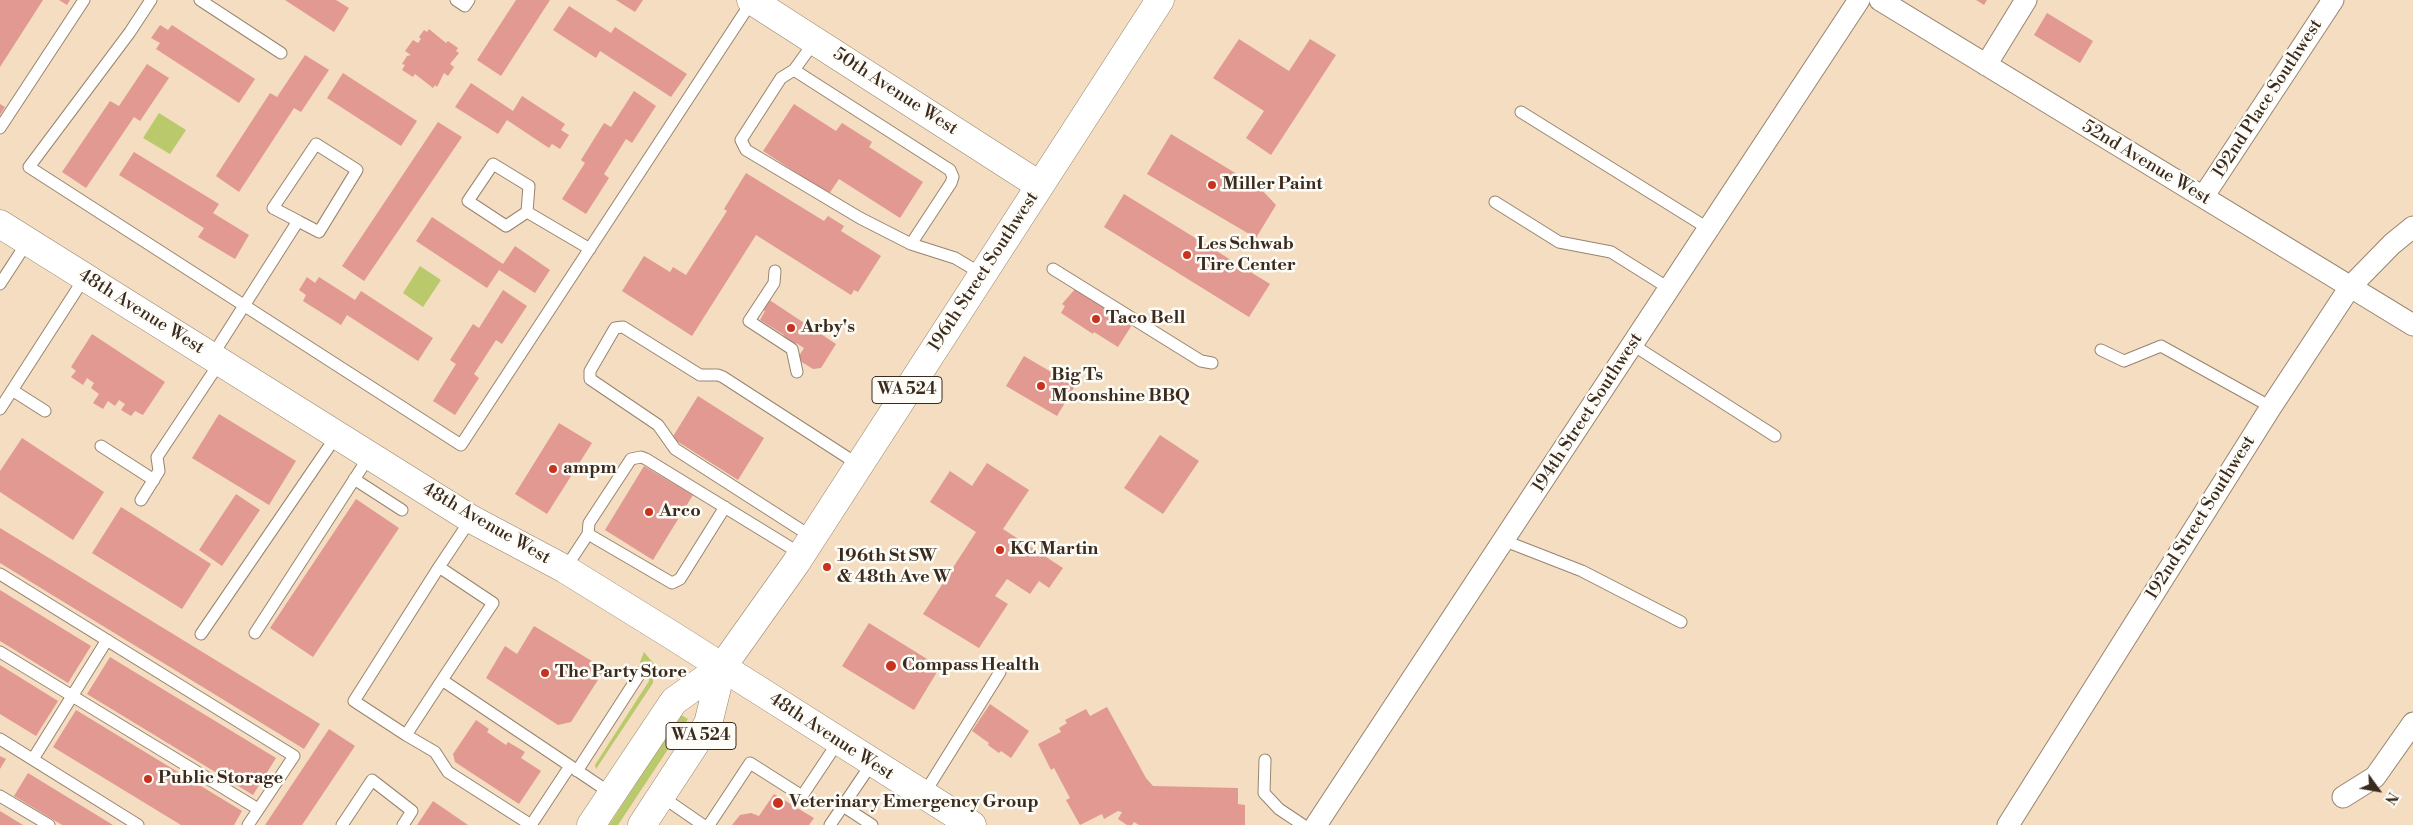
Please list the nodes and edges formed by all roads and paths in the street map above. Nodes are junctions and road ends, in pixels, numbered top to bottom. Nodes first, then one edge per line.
1 (84, 0) edge
2 (151, 0) edge
3 (200, 0) edge
4 (456, 0) edge
5 (469, 0) edge
6 (752, 0) edge
7 (1160, 0) edge
8 (1859, 0) edge
9 (1880, 0) edge
10 (2026, 0) edge
11 (2333, 0) edge
12 (815, 41) junction
13 (281, 53) dead end
14 (1986, 65) junction
15 (794, 70) junction
16 (1521, 112) dead end
17 (0, 128) edge
18 (1040, 185) junction
19 (2203, 197) junction
20 (1495, 202) dead end
21 (527, 212) junction
22 (298, 220) junction
23 (0, 224) edge
24 (2413, 227) edge
25 (1709, 229) junction
26 (28, 241) junction
27 (911, 244) junction
28 (590, 250) junction
29 (1053, 269) dead end
30 (775, 272) dead end
31 (982, 274) junction
32 (85, 277) junction
33 (0, 284) edge
34 (2350, 287) junction
35 (1670, 289) junction
36 (244, 307) junction
37 (2413, 325) edge
38 (1633, 345) junction
39 (2101, 350) dead end
40 (216, 359) junction
41 (1212, 363) dead end
42 (797, 372) dead end
43 (12, 390) junction
44 (2271, 407) junction
45 (0, 409) edge
46 (45, 411) dead end
47 (337, 435) junction
48 (1775, 436) dead end
49 (101, 446) dead end
50 (370, 456) junction
51 (859, 465) junction
52 (354, 479) junction
53 (154, 480) junction
54 (141, 500) dead end
55 (725, 507) junction
56 (402, 510) dead end
57 (471, 519) junction
58 (588, 534) junction
59 (1505, 541) junction
60 (807, 546) junction
61 (439, 567) junction
62 (566, 569) junction
63 (0, 574) edge
64 (1681, 622) dead end
65 (255, 633) dead end
66 (201, 634) dead end
67 (107, 640) junction
68 (0, 652) edge
69 (722, 667) junction
70 (641, 672) dead end
71 (1000, 672) dead end
72 (442, 680) junction
73 (72, 696) junction
74 (2413, 723) edge
75 (406, 735) junction
76 (0, 739) edge
77 (838, 742) junction
78 (33, 759) junction
79 (1265, 760) dead end
80 (872, 763) junction
81 (573, 768) junction
82 (612, 794) junction
83 (0, 796) edge
84 (661, 796) junction
85 (923, 796) junction
86 (2343, 797) dead end
87 (843, 806) junction
88 (258, 810) junction
89 (49, 825) edge
90 (138, 825) edge
91 (248, 825) edge
92 (342, 825) edge
93 (403, 825) edge
94 (591, 825) edge
95 (642, 825) edge
96 (703, 825) edge
97 (709, 825) edge
98 (830, 825) edge
99 (872, 825) edge
100 (972, 825) edge
101 (1303, 825) edge
102 (1316, 825) edge
103 (2008, 825) edge

1 - 17 lane
2 - 36 lane
3 - 13 lane
4 - 5 lane
6 - 12 street, 50th Avenue West
6 - 28 lane
7 - 18 street, 196th Street Southwest / WA 524
8 - 25 street, 194th Street Southwest
9 - 14 street, 52nd Avenue West
10 - 14 street
11 - 19 street, 192nd Place Southwest
12 - 15 lane
12 - 18 street, 50th Avenue West
14 - 19 street, 52nd Avenue West
15 - 27 lane
15 - 27 lane
16 - 25 lane
18 - 31 street, 196th Street Southwest / WA 524
19 - 34 street, 52nd Avenue West
20 - 35 lane
21 - 21 lane
21 - 28 lane
22 - 22 lane
22 - 36 lane
23 - 26 street, 48th Avenue West
24 - 34 street, 192nd Street Southwest
25 - 35 street, 194th Street Southwest
26 - 32 street, 48th Avenue West
26 - 33 lane
27 - 31 lane
28 - 36 lane
29 - 41 lane
30 - 42 lane
31 - 51 street, 196th Street Southwest / WA 524
32 - 40 street, 48th Avenue West
32 - 43 lane
34 - 37 street, 52nd Avenue West
34 - 44 street, 192nd Street Southwest
35 - 38 street, 194th Street Southwest
36 - 40 lane
38 - 48 lane
38 - 59 street, 194th Street Southwest
39 - 44 lane
40 - 47 street, 48th Avenue West
40 - 53 lane
43 - 45 lane
43 - 46 lane
44 - 103 street, 192nd Street Southwest
47 - 50 street, 48th Avenue West
47 - 66 lane
49 - 53 lane
50 - 52 lane
50 - 57 street, 48th Avenue West
51 - 60 street, 196th Street Southwest / WA 524
51 - 60 lane
52 - 56 lane
52 - 65 lane
53 - 54 lane
55 - 58 lane
55 - 58 lane
55 - 60 lane
57 - 61 lane
57 - 62 street, 48th Avenue West
58 - 62 lane
59 - 64 lane
59 - 102 street, 194th Street Southwest
60 - 69 street, 196th Street Southwest / WA 524
61 - 72 lane
61 - 75 lane
62 - 69 street, 48th Avenue West
63 - 67 lane
67 - 73 lane
67 - 88 lane
68 - 73 lane
69 - 77 street, 48th Avenue West
69 - 82 street, 196th Street Southwest
69 - 84 street, 196th Street Southwest / WA 524
70 - 81 lane
71 - 85 lane
72 - 75 lane
72 - 81 lane
73 - 78 lane
73 - 88 lane
74 - 86 street
75 - 81 lane
76 - 78 lane
77 - 80 street, 48th Avenue West
77 - 97 lane
78 - 90 lane
79 - 101 lane
80 - 85 street, 48th Avenue West
80 - 87 lane
81 - 82 lane
82 - 94 street, 196th Street Southwest
83 - 89 lane
84 - 95 street, 196th Street Southwest / WA 524
84 - 96 lane
85 - 100 street, 48th Avenue West
87 - 98 lane
87 - 99 lane
88 - 91 lane
92 - 93 lane

